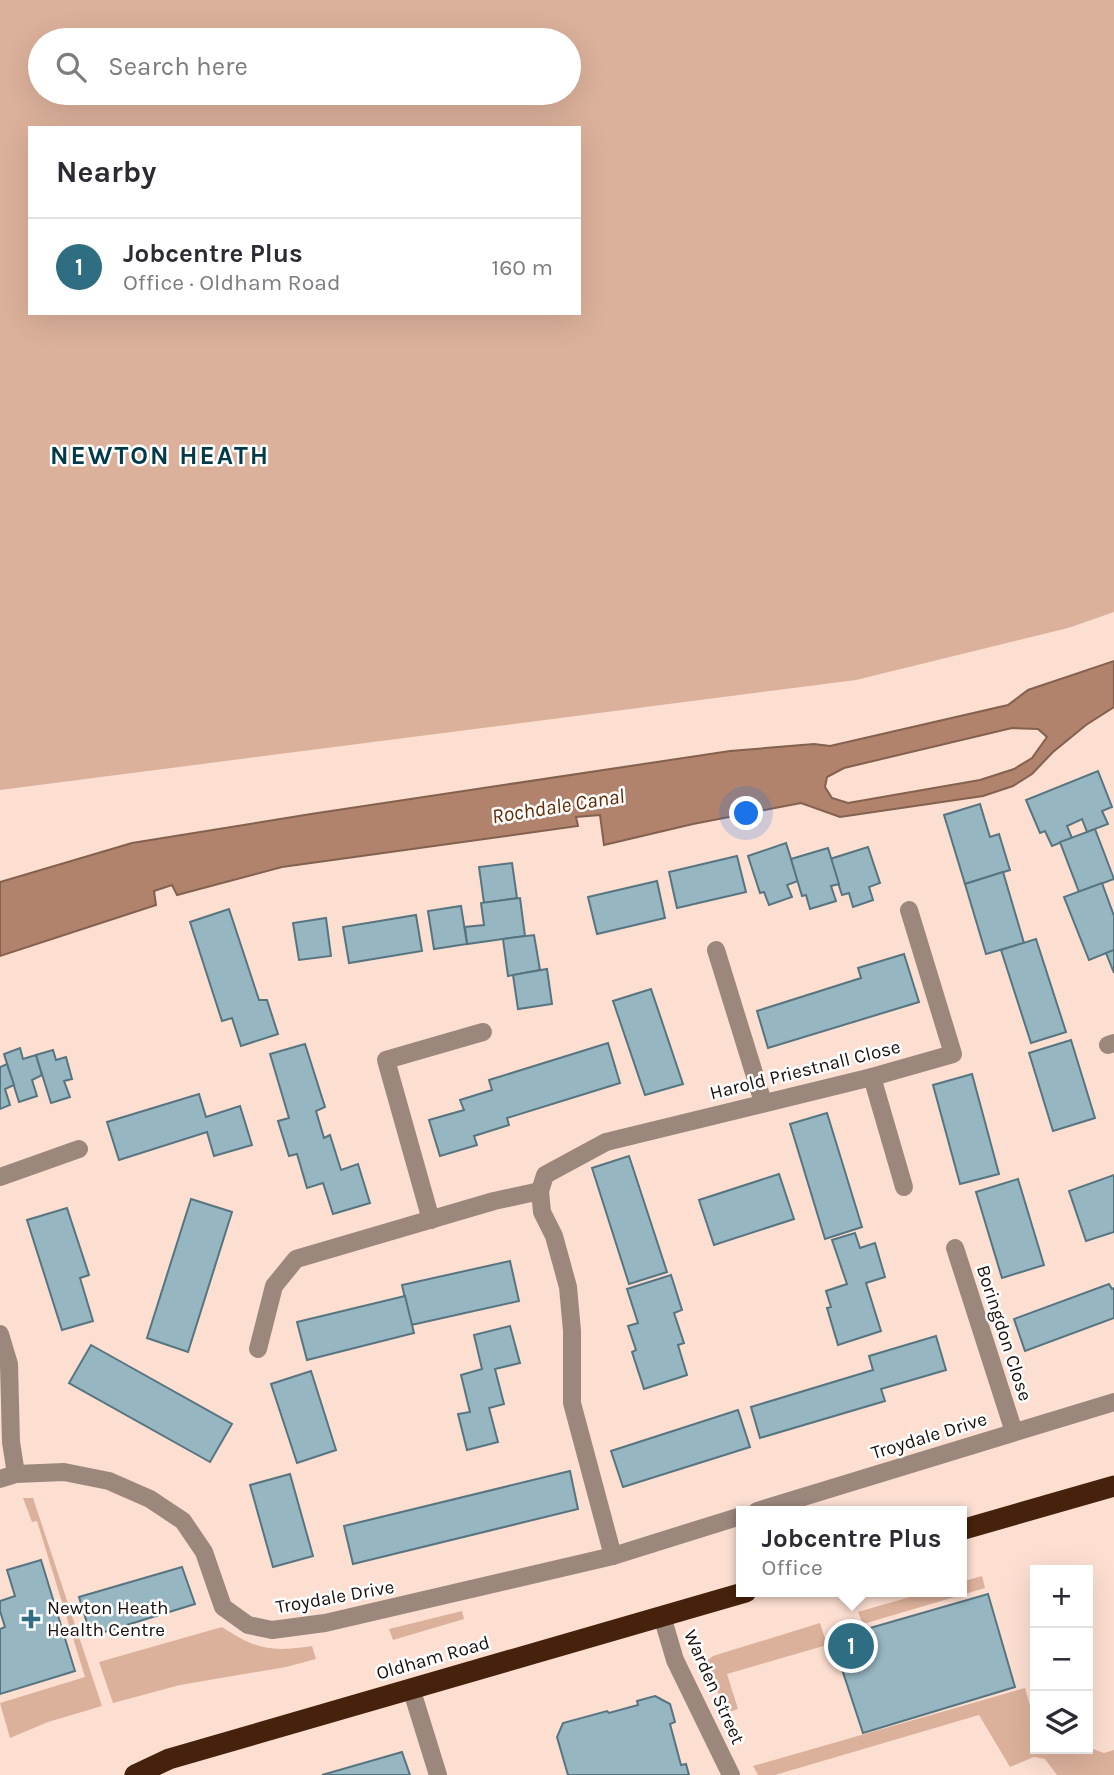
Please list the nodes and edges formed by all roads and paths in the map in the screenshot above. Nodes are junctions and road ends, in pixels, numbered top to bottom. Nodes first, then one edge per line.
1 (909, 910) dead end
2 (716, 950) dead end
3 (483, 1032) dead end
4 (872, 1077) junction
5 (763, 1102) junction
6 (79, 1149) dead end
7 (0, 1177) edge
8 (904, 1186) dead end
9 (540, 1191) junction
10 (431, 1220) junction
11 (955, 1248) dead end
12 (0, 1334) edge
13 (258, 1349) dead end
14 (1114, 1402) edge
15 (1014, 1432) junction
16 (8, 1477) edge
17 (1114, 1486) edge
18 (773, 1506) edge
19 (736, 1518) edge
20 (967, 1528) edge
21 (614, 1556) junction
22 (736, 1595) edge
23 (662, 1616) junction
24 (411, 1688) junction
25 (145, 1773) edge
26 (438, 1775) edge
27 (731, 1775) edge

1 - 4 street, Harold Priestnall Close
2 - 5 street
3 - 10 street
4 - 5 street, Harold Priestnall Close
4 - 8 street
5 - 9 street, Harold Priestnall Close
6 - 7 street
9 - 10 street
9 - 21 street
10 - 13 street
11 - 15 street, Boringdon Close
12 - 16 street
14 - 15 street, Troydale Drive
15 - 18 street, Troydale Drive
16 - 21 street, Troydale Drive
17 - 20 highway
19 - 21 street, Troydale Drive
22 - 23 highway, Oldham Road
23 - 24 highway, Oldham Road
23 - 27 street, Warden Street
24 - 25 highway, Oldham Road
24 - 26 street

